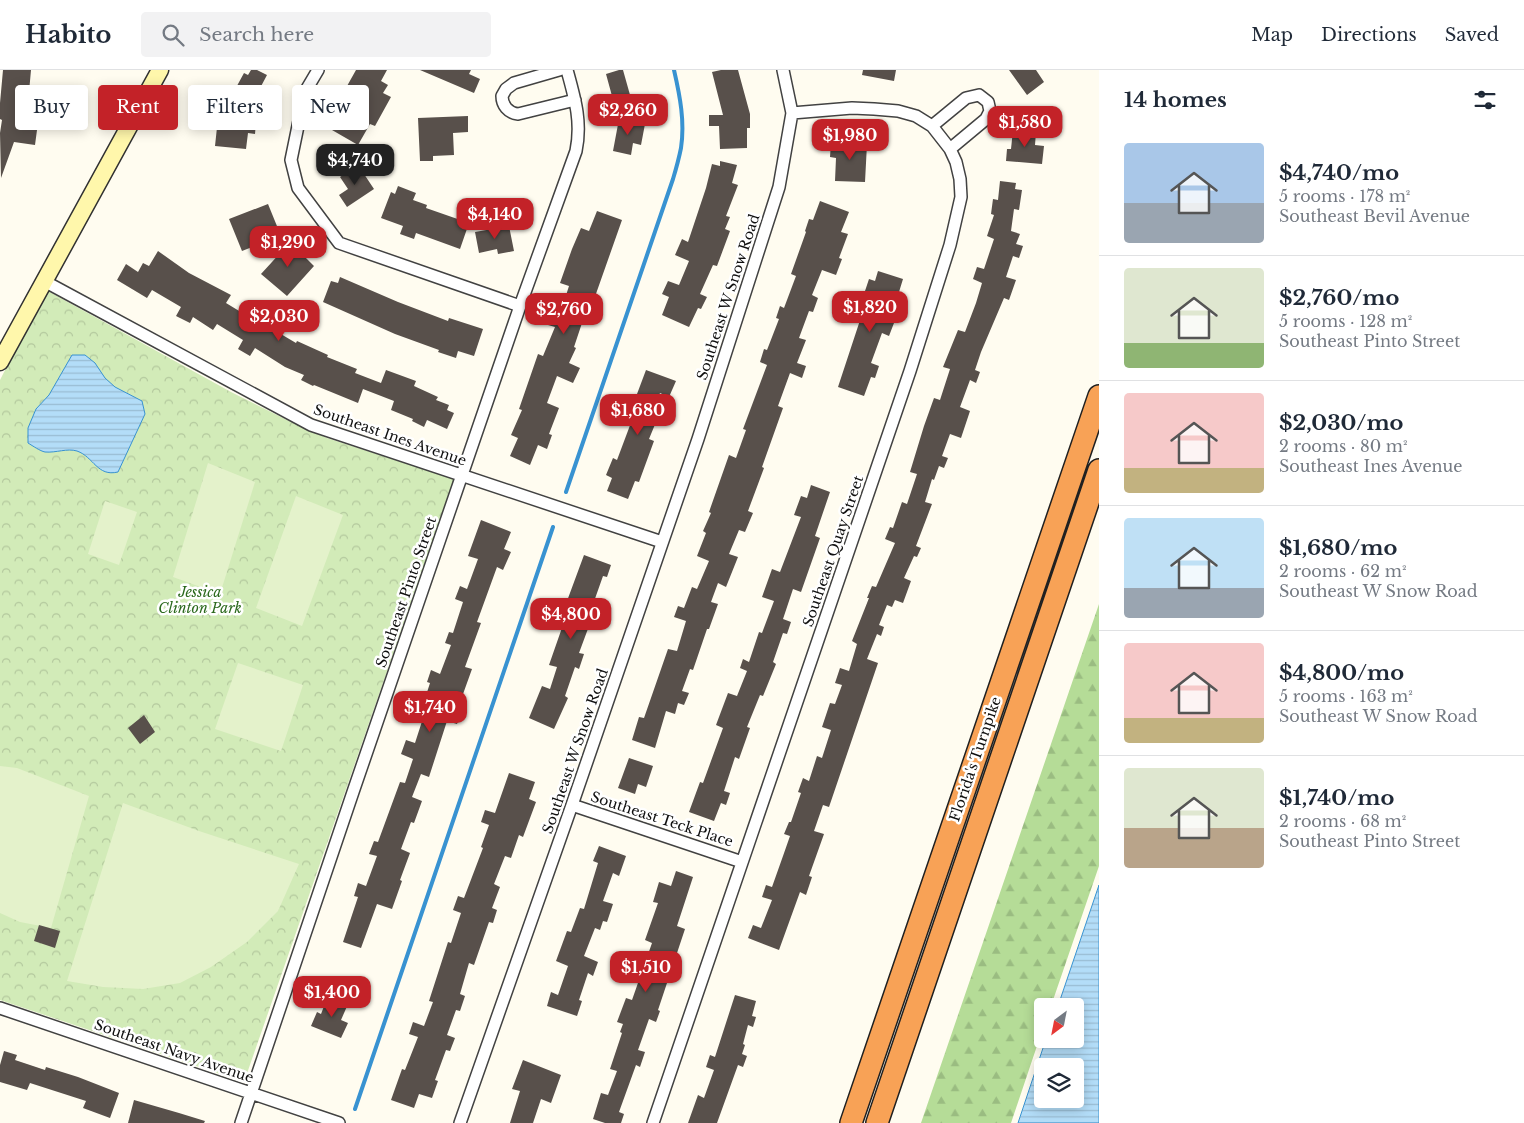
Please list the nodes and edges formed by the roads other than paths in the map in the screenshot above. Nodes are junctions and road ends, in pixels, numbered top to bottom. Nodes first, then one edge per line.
1 (160, 70) edge
2 (318, 70) edge
3 (559, 70) edge
4 (567, 70) edge
5 (784, 70) edge
6 (575, 100) junction
7 (792, 113) junction
8 (932, 126) junction
9 (950, 149) junction
10 (44, 281) junction
11 (520, 306) junction
12 (0, 362) edge
13 (1099, 396) edge
14 (1099, 470) edge
15 (462, 475) junction
16 (662, 542) junction
17 (572, 806) junction
18 (742, 862) junction
19 (0, 1008) edge
20 (251, 1094) junction
21 (241, 1123) edge
22 (339, 1123) edge
23 (460, 1123) edge
24 (653, 1123) edge
25 (851, 1123) edge
26 (877, 1123) edge

1 - 10 street
2 - 11 street
3 - 6 street
4 - 6 street, Southeast Pinto Street
5 - 7 street, Southeast W Snow Road
6 - 11 street, Southeast Pinto Street
7 - 8 street, Southeast Quay Street
7 - 16 street, Southeast W Snow Road
8 - 9 street, Southeast Quay Street
8 - 9 street
9 - 18 street, Southeast Quay Street
10 - 12 street
10 - 15 street, Southeast Ines Avenue
11 - 15 street, Southeast Pinto Street
13 - 25 highway, Florida's Turnpike
14 - 26 highway, Florida's Turnpike
15 - 16 street, Southeast Ines Avenue
15 - 20 street, Southeast Pinto Street
16 - 17 street, Southeast W Snow Road
17 - 18 street, Southeast Teck Place
17 - 23 street, Southeast W Snow Road
18 - 24 street, Southeast Quay Street
19 - 20 street, Southeast Navy Avenue
20 - 21 street, Southeast Pinto Street
20 - 22 street, Southeast Navy Avenue

